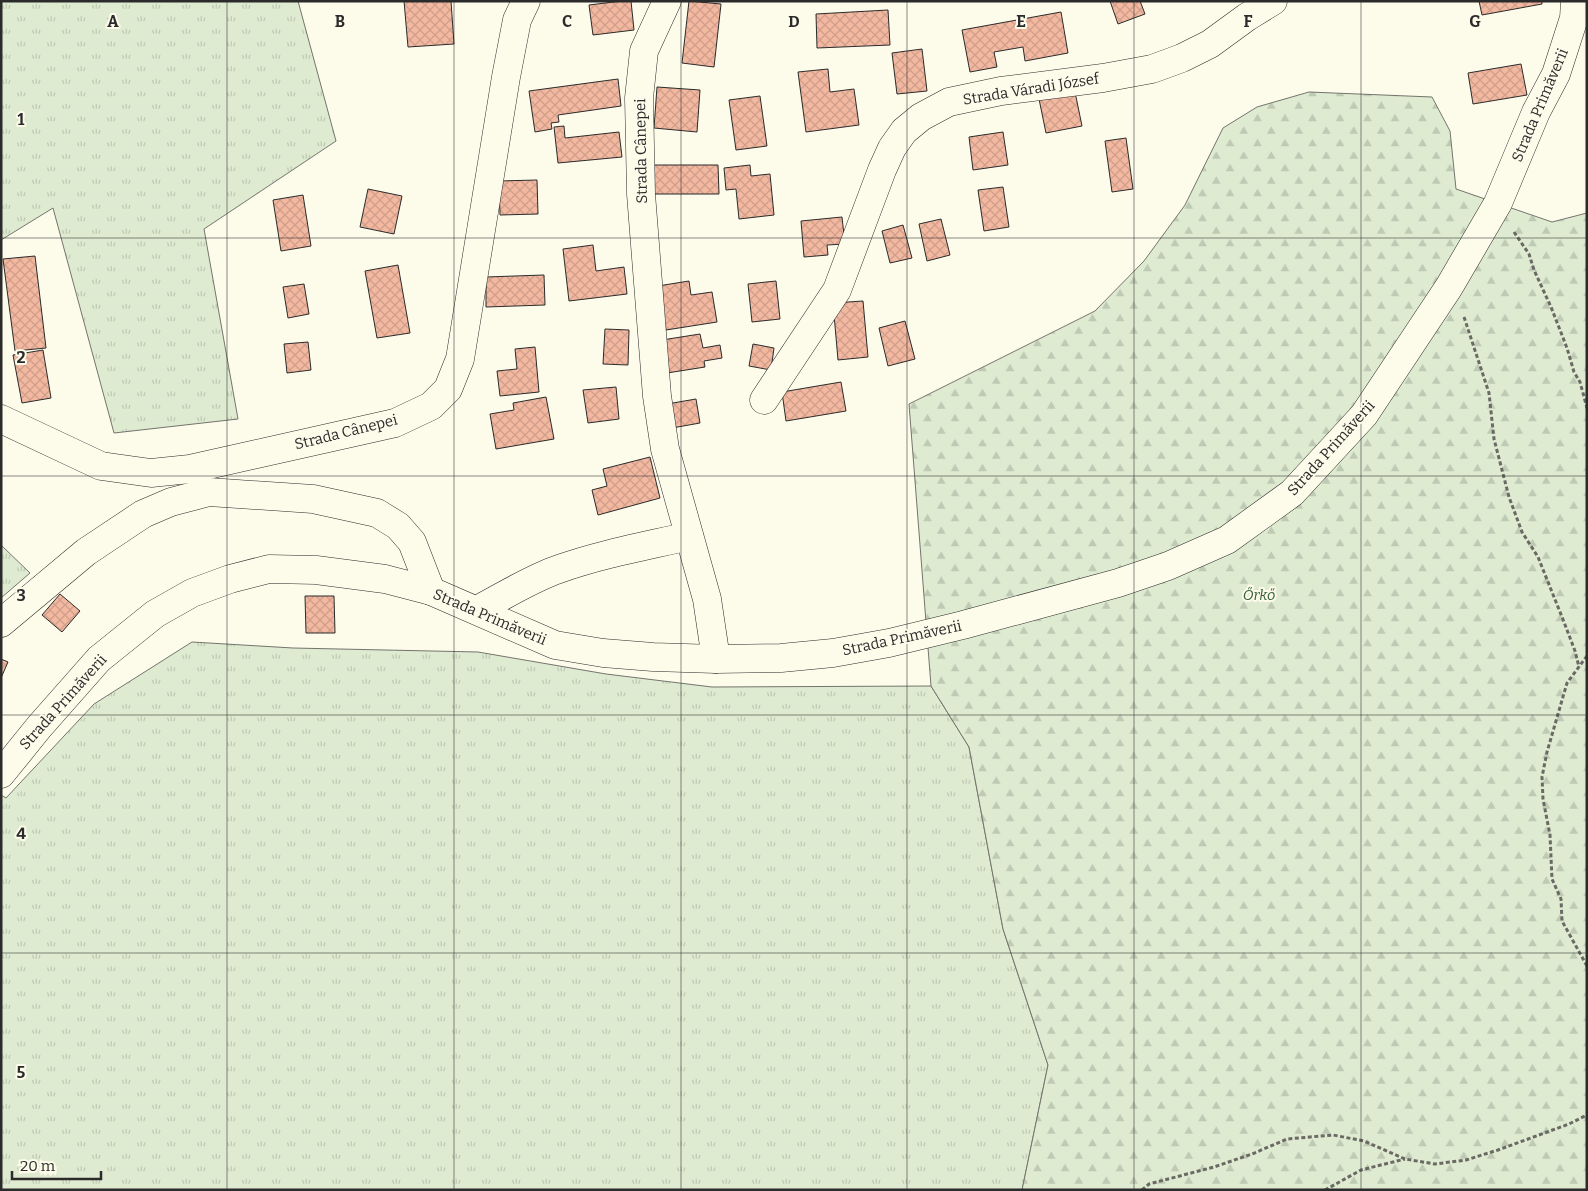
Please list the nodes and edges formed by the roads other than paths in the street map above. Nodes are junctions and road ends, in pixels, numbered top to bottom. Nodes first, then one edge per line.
1 (526, 1) edge
2 (667, 1) edge
3 (1272, 1) edge
4 (1575, 1) edge
5 (764, 400) dead end
6 (1, 419) edge
7 (192, 482) junction
8 (689, 536) junction
9 (431, 591) junction
10 (477, 610) junction
11 (1, 623) edge
12 (716, 659) junction
13 (1, 774) edge

1 - 7 street, Strada Cânepei
2 - 8 street, Strada Cânepei
3 - 5 street, Strada Váradi József
4 - 12 street, Strada Primăverii
6 - 7 street, Strada Cânepei
7 - 9 street
7 - 11 street
8 - 10 street
8 - 12 street, Strada Cânepei
9 - 10 street, Strada Primăverii
9 - 13 street, Strada Primăverii
10 - 12 street, Strada Primăverii

